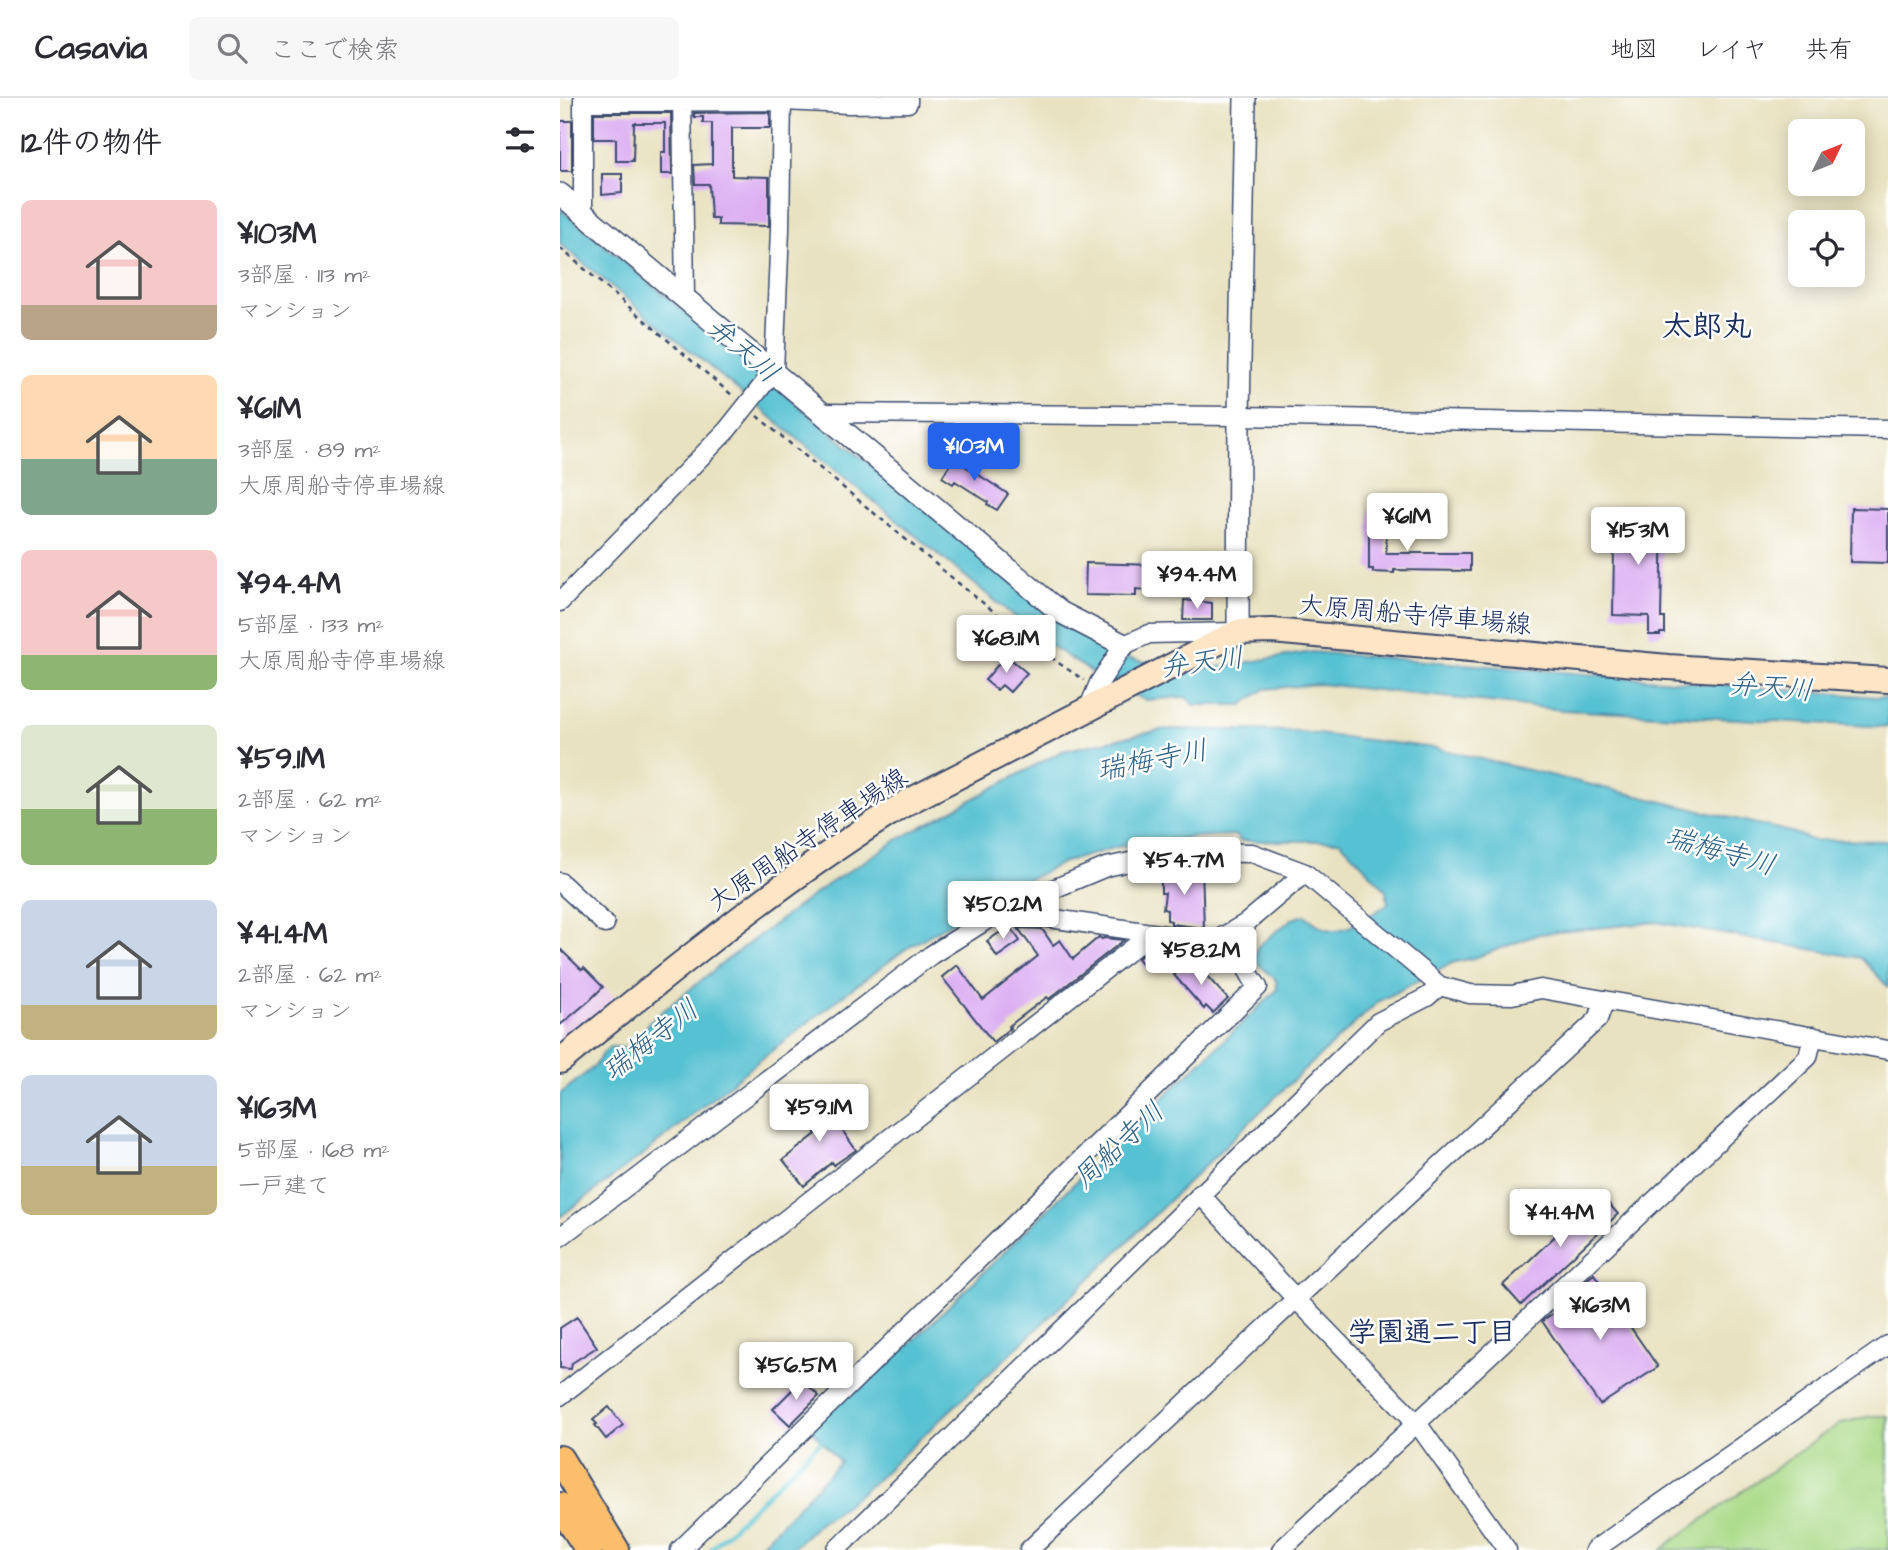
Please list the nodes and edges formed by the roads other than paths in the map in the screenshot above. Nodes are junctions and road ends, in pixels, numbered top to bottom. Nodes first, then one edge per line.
1 (908, 98) edge
2 (1245, 98) edge
3 (782, 99) edge
4 (583, 100) edge
5 (682, 100) edge
6 (849, 101) edge
7 (560, 194) edge
8 (583, 212) junction
9 (685, 297) junction
10 (774, 371) junction
11 (824, 413) junction
12 (1239, 416) junction
13 (1888, 429) edge
14 (560, 602) edge
15 (1238, 632) junction
16 (1124, 645) junction
17 (1888, 680) edge
18 (1109, 687) junction
19 (1304, 873) junction
20 (560, 882) edge
21 (1001, 911) junction
22 (1247, 923) junction
23 (605, 924) dead end
24 (1152, 933) junction
25 (1440, 986) junction
26 (1605, 1000) junction
27 (1813, 1036) junction
28 (1888, 1050) edge
29 (560, 1061) edge
30 (1200, 1194) junction
31 (560, 1237) edge
32 (1296, 1299) junction
33 (1888, 1345) edge
34 (560, 1396) edge
35 (1417, 1423) junction
36 (560, 1459) edge
37 (560, 1506) edge
38 (589, 1550) edge
39 (616, 1550) edge
40 (680, 1550) edge
41 (836, 1550) edge
42 (1029, 1550) edge
43 (1281, 1550) edge
44 (1507, 1550) edge
45 (1594, 1550) edge

1 - 6 street
2 - 12 street
3 - 5 street
3 - 6 street
3 - 10 street
4 - 5 street
4 - 8 street
5 - 9 street
7 - 8 street
8 - 9 street
9 - 10 street
10 - 11 street
10 - 14 street
11 - 12 street
11 - 16 street
12 - 13 street
12 - 15 street
15 - 16 street
15 - 17 main road, 大原周船寺停車場線
15 - 18 main road, 大原周船寺停車場線
16 - 18 street
18 - 29 main road, 大原周船寺停車場線
19 - 21 street
19 - 22 street
19 - 25 street
20 - 23 street
21 - 24 street
21 - 31 street
22 - 24 street
22 - 40 street
24 - 34 street
25 - 26 street
25 - 30 street
26 - 27 street
26 - 32 street
27 - 28 street
27 - 35 street
30 - 32 street
30 - 41 street
32 - 35 street
32 - 42 street
33 - 45 street
35 - 43 street
35 - 44 street
36 - 39 main road
37 - 38 main road

